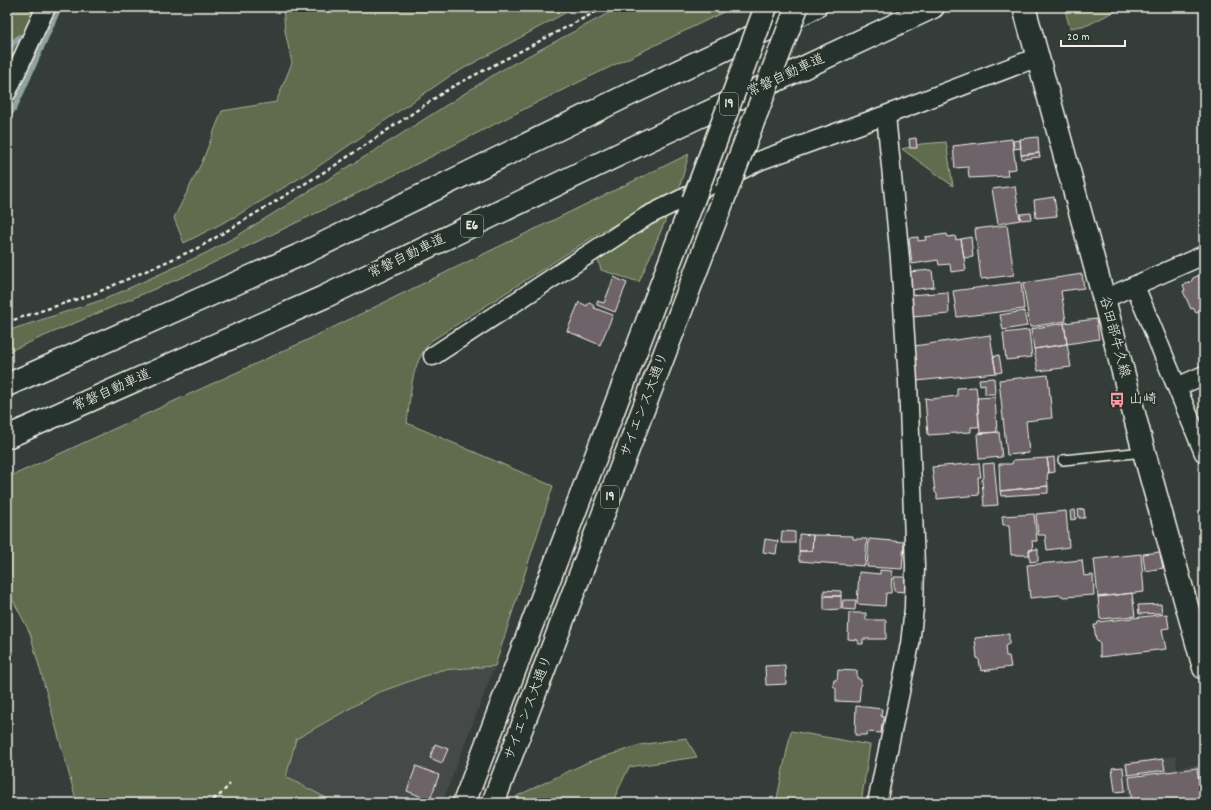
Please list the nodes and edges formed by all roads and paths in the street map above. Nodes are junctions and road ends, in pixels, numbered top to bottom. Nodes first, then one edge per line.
1 (46, 7) edge
2 (605, 7) edge
3 (766, 7) edge
4 (797, 7) edge
5 (815, 7) edge
6 (933, 7) edge
7 (1024, 7) edge
8 (1038, 57) junction
9 (7, 92) edge
10 (886, 115) junction
11 (1204, 255) edge
12 (1135, 286) junction
13 (1104, 299) junction
14 (7, 322) edge
15 (433, 356) dead end
16 (1204, 375) edge
17 (7, 385) edge
18 (1177, 387) junction
19 (7, 437) edge
20 (1144, 452) junction
21 (1204, 453) edge
22 (1063, 460) dead end
23 (1204, 668) edge
24 (230, 784) dead end
25 (207, 803) edge
26 (464, 803) edge
27 (493, 803) edge
28 (877, 803) edge

1 - 9 street
2 - 14 path
3 - 26 main road, サイエンス大通り / 19, bridge
4 - 27 main road, サイエンス大通り / 19, bridge
5 - 17 main road
6 - 19 main road, 常磐自動車道 / E6
7 - 8 main road, 谷田部牛久線
8 - 10 street
8 - 13 main road, 谷田部牛久線
10 - 15 street
10 - 28 street
11 - 12 street
12 - 13 street
12 - 18 street
13 - 20 main road, 谷田部牛久線
16 - 18 street
18 - 21 street
20 - 22 lane
20 - 23 main road, 谷田部牛久線
24 - 25 path

